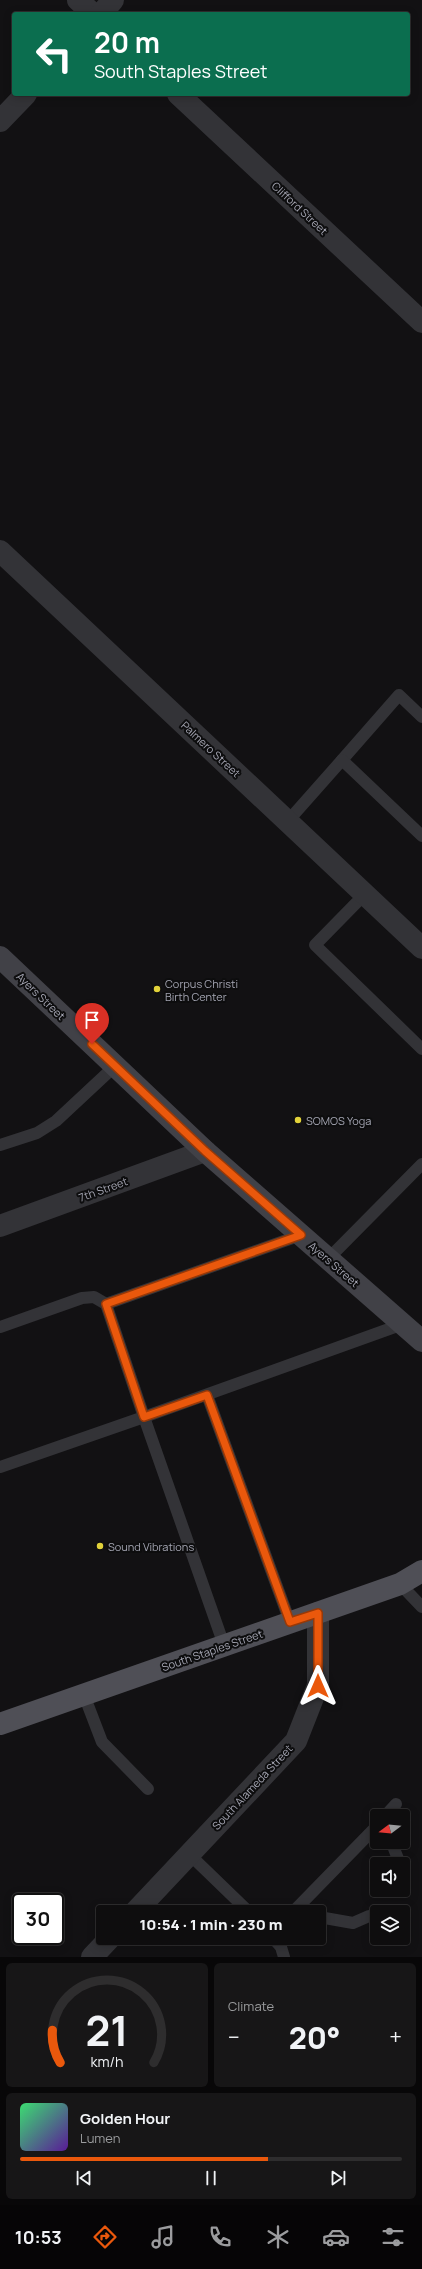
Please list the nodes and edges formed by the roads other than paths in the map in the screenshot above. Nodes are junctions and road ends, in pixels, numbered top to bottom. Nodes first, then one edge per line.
1 (78, 0) edge
2 (113, 0) edge
3 (91, 12) edge
4 (103, 12) edge
5 (24, 96) edge
6 (180, 96) edge
7 (0, 121) edge
8 (422, 322) edge
9 (0, 551) edge
10 (422, 717) edge
11 (342, 760) junction
12 (288, 821) junction
13 (422, 836) edge
14 (365, 894) junction
15 (422, 948) edge
16 (0, 957) edge
17 (422, 1048) edge
18 (115, 1066) junction
19 (0, 1145) edge
20 (205, 1151) junction
21 (422, 1164) edge
22 (0, 1226) edge
23 (301, 1235) junction
24 (328, 1258) junction
25 (106, 1304) junction
26 (403, 1324) junction
27 (0, 1327) edge
28 (422, 1341) edge
29 (207, 1395) junction
30 (144, 1417) junction
31 (0, 1467) edge
32 (422, 1571) edge
33 (400, 1584) junction
34 (422, 1607) edge
35 (318, 1613) junction
36 (290, 1622) junction
37 (224, 1646) junction
38 (84, 1695) junction
39 (0, 1724) edge
40 (148, 1789) dead end
41 (396, 1804) dead end
42 (392, 1809) edge
43 (370, 1835) edge
44 (189, 1854) junction
45 (142, 1905) edge
46 (242, 1905) edge
47 (303, 1905) edge
48 (369, 1916) dead end
49 (326, 1918) edge
50 (103, 1945) edge
51 (279, 1945) edge
52 (92, 1957) edge
53 (284, 1957) edge

1 - 3 street
2 - 4 street
5 - 7 street
6 - 8 street, Clifford Street
9 - 12 street, Palmero Street
10 - 11 lane
11 - 12 lane
11 - 13 lane
12 - 14 street, Palmero Street
14 - 15 street, Palmero Street
14 - 17 lane
16 - 18 main road, Ayers Street
18 - 19 lane
18 - 20 main road, Ayers Street
20 - 22 street, 7th Street
20 - 23 main road, Ayers Street
21 - 24 lane
23 - 24 main road, Ayers Street
23 - 25 lane
24 - 26 main road, Ayers Street
25 - 27 lane
25 - 30 lane
26 - 28 main road, Ayers Street
26 - 29 lane
29 - 30 lane
29 - 36 lane
30 - 31 lane
30 - 37 lane
32 - 33 main road, South Staples Street
33 - 34 lane
33 - 35 main road, South Staples Street
35 - 36 main road, South Staples Street
35 - 44 street, South Alameda Street
36 - 37 main road, South Staples Street
37 - 38 main road, South Staples Street
38 - 39 main road, South Staples Street
38 - 40 lane
41 - 42 lane
43 - 47 lane
44 - 45 street, South Alameda Street
44 - 46 lane
48 - 49 lane
50 - 52 street
51 - 53 lane

